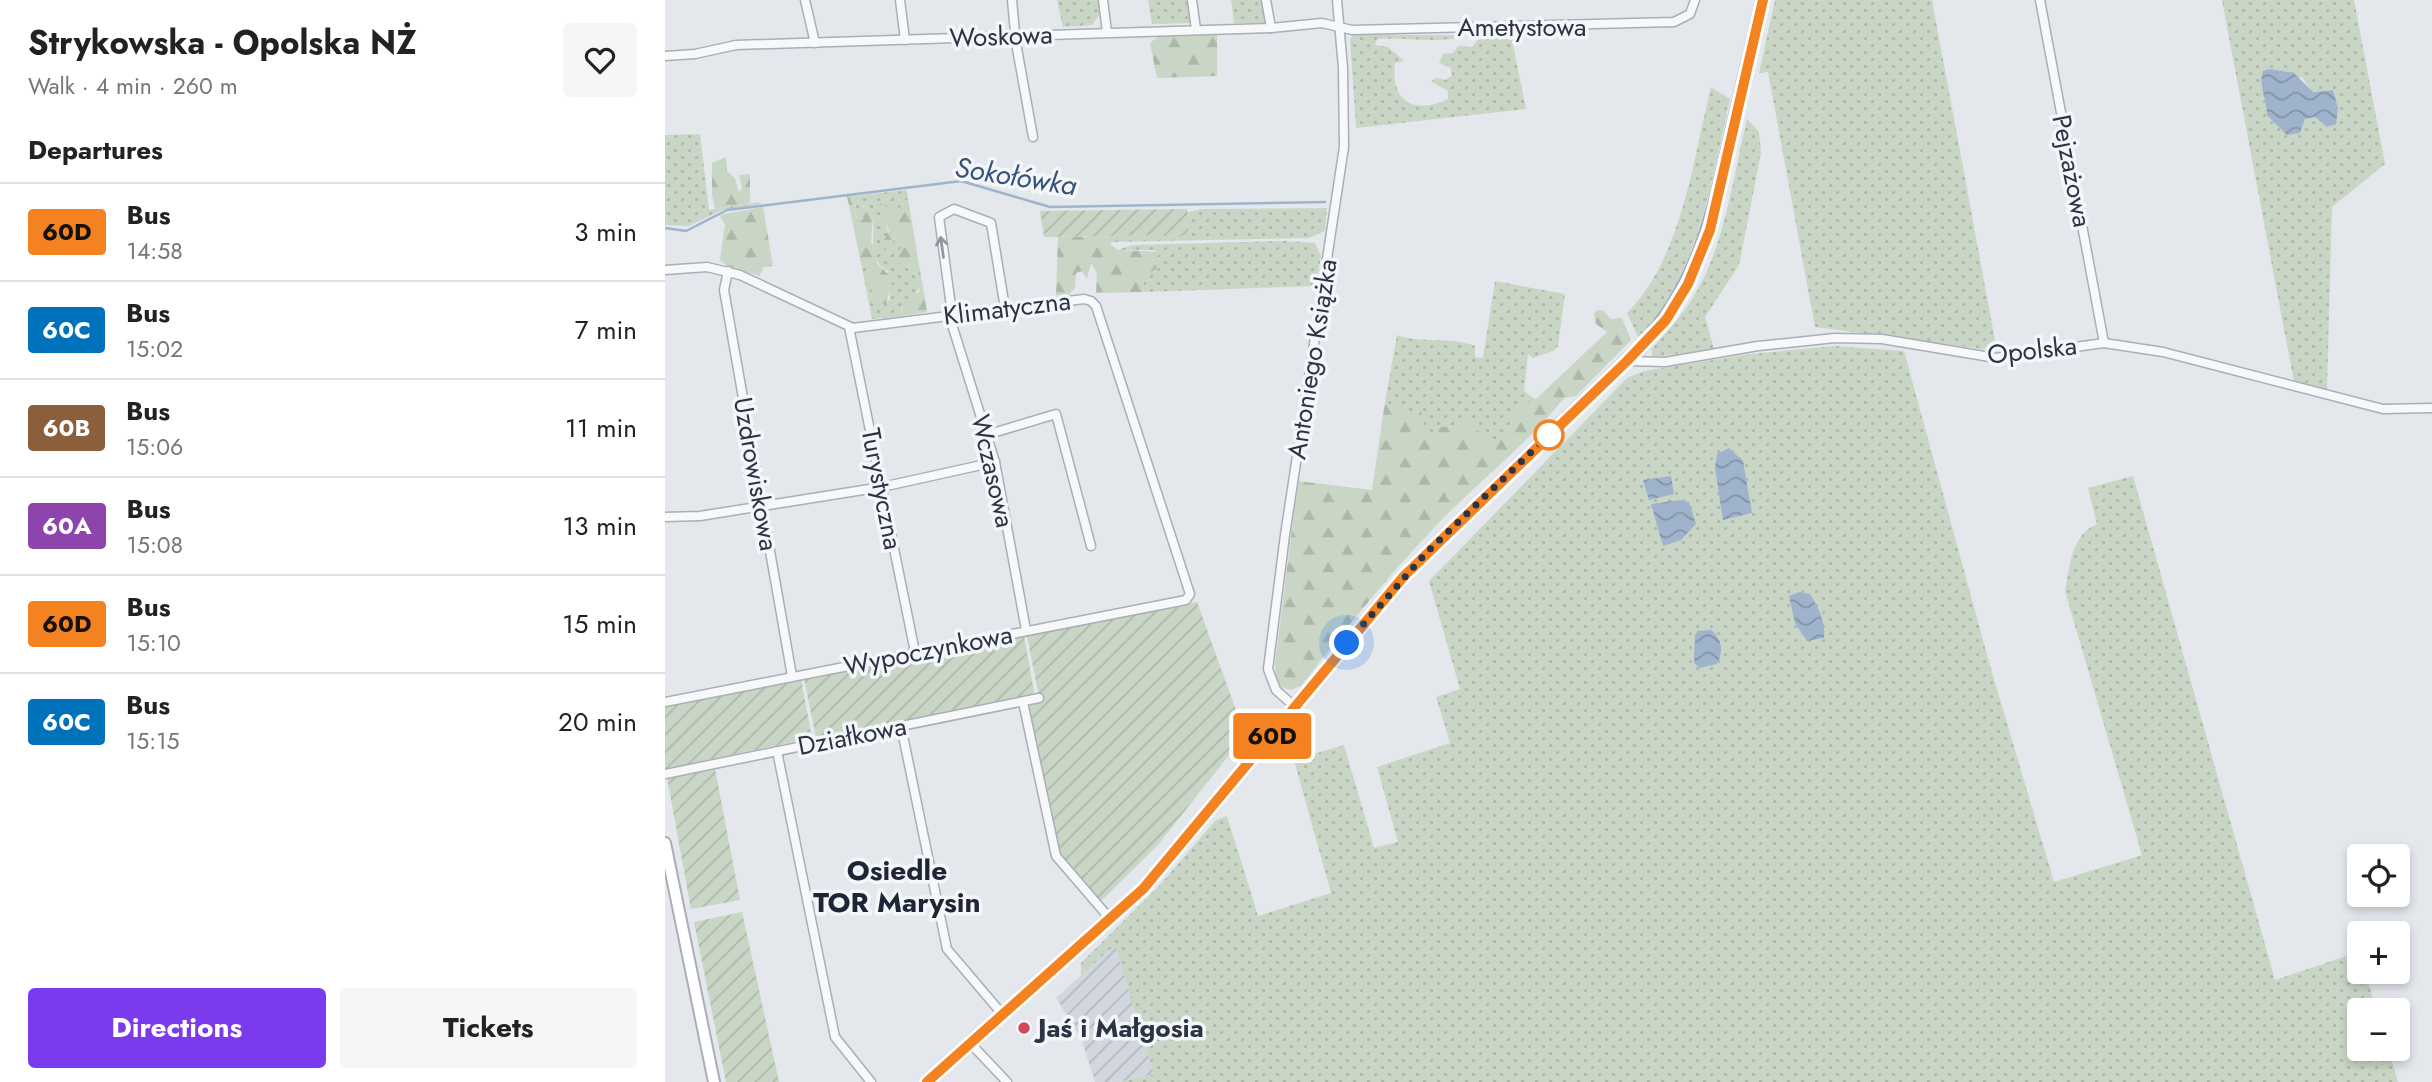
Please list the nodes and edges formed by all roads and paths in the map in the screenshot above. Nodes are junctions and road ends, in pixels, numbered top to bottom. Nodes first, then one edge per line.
1 (805, 0) edge
2 (900, 0) edge
3 (1012, 0) edge
4 (1103, 0) edge
5 (1192, 0) edge
6 (1266, 0) edge
7 (1337, 0) edge
8 (1695, 0) edge
9 (1762, 0) edge
10 (2040, 0) edge
11 (1337, 25) junction
12 (1271, 28) junction
13 (1196, 29) junction
14 (1107, 32) junction
15 (1016, 35) junction
16 (905, 40) junction
17 (815, 43) junction
18 (665, 56) edge
19 (1033, 137) dead end
20 (665, 270) edge
21 (728, 271) junction
22 (1005, 308) junction
23 (951, 314) junction
24 (849, 327) junction
25 (2103, 343) junction
26 (1627, 361) junction
27 (2432, 408) edge
28 (986, 435) junction
29 (995, 462) junction
30 (882, 487) junction
31 (762, 506) junction
32 (665, 517) edge
33 (1091, 546) dead end
34 (1190, 597) joint
35 (1026, 630) junction
36 (915, 652) junction
37 (792, 676) junction
38 (1039, 698) dead end
39 (665, 702) edge
40 (1023, 702) junction
41 (1295, 707) junction
42 (901, 726) junction
43 (778, 751) junction
44 (665, 774) edge
45 (665, 843) edge
46 (1111, 920) junction
47 (1003, 1015) junction
48 (971, 1044) junction
49 (713, 1082) edge
50 (871, 1082) edge
51 (927, 1082) edge
52 (1007, 1082) edge

1 - 17 street
2 - 16 street
3 - 15 street
4 - 14 street
5 - 13 street
6 - 12 street
7 - 11 street, Antoniego Książka
8 - 11 street, Ametystowa
9 - 26 main road
10 - 25 street, Pejzażowa
11 - 12 street, Woskowa
11 - 41 street, Antoniego Książka
12 - 13 street, Woskowa
13 - 14 street, Woskowa
14 - 15 street, Woskowa
15 - 16 street, Woskowa
15 - 19 street
16 - 17 street, Woskowa
17 - 18 street, Woskowa
20 - 21 street
21 - 24 street
21 - 31 street, Uzdrowiskowa
22 - 23 street, Klimatyczna
23 -> 22 street, Wczasowa
22 - 34 street, Klimatyczna
23 - 24 street, Klimatyczna
23 - 28 street, Wczasowa
24 - 30 street, Turystyczna
25 - 26 street, Opolska
25 - 27 street, Opolska
26 - 41 main road
28 - 29 street, Wczasowa
28 - 33 street
29 - 30 street
29 - 35 street, Wczasowa
30 - 31 street
30 - 36 street, Turystyczna
31 - 32 street
31 - 37 street, Uzdrowiskowa
34 - 35 street, Wypoczynkowa
35 - 36 street, Wypoczynkowa
36 - 37 street, Wypoczynkowa
37 - 39 street, Wypoczynkowa
38 - 40 street, Działkowa
40 - 42 street, Działkowa
40 - 46 street
41 - 46 main road
42 - 43 street, Działkowa
42 - 47 street
43 - 44 street, Działkowa
43 - 50 street
45 - 49 street
46 - 47 main road
47 - 48 main road
48 - 51 main road
48 - 52 street

